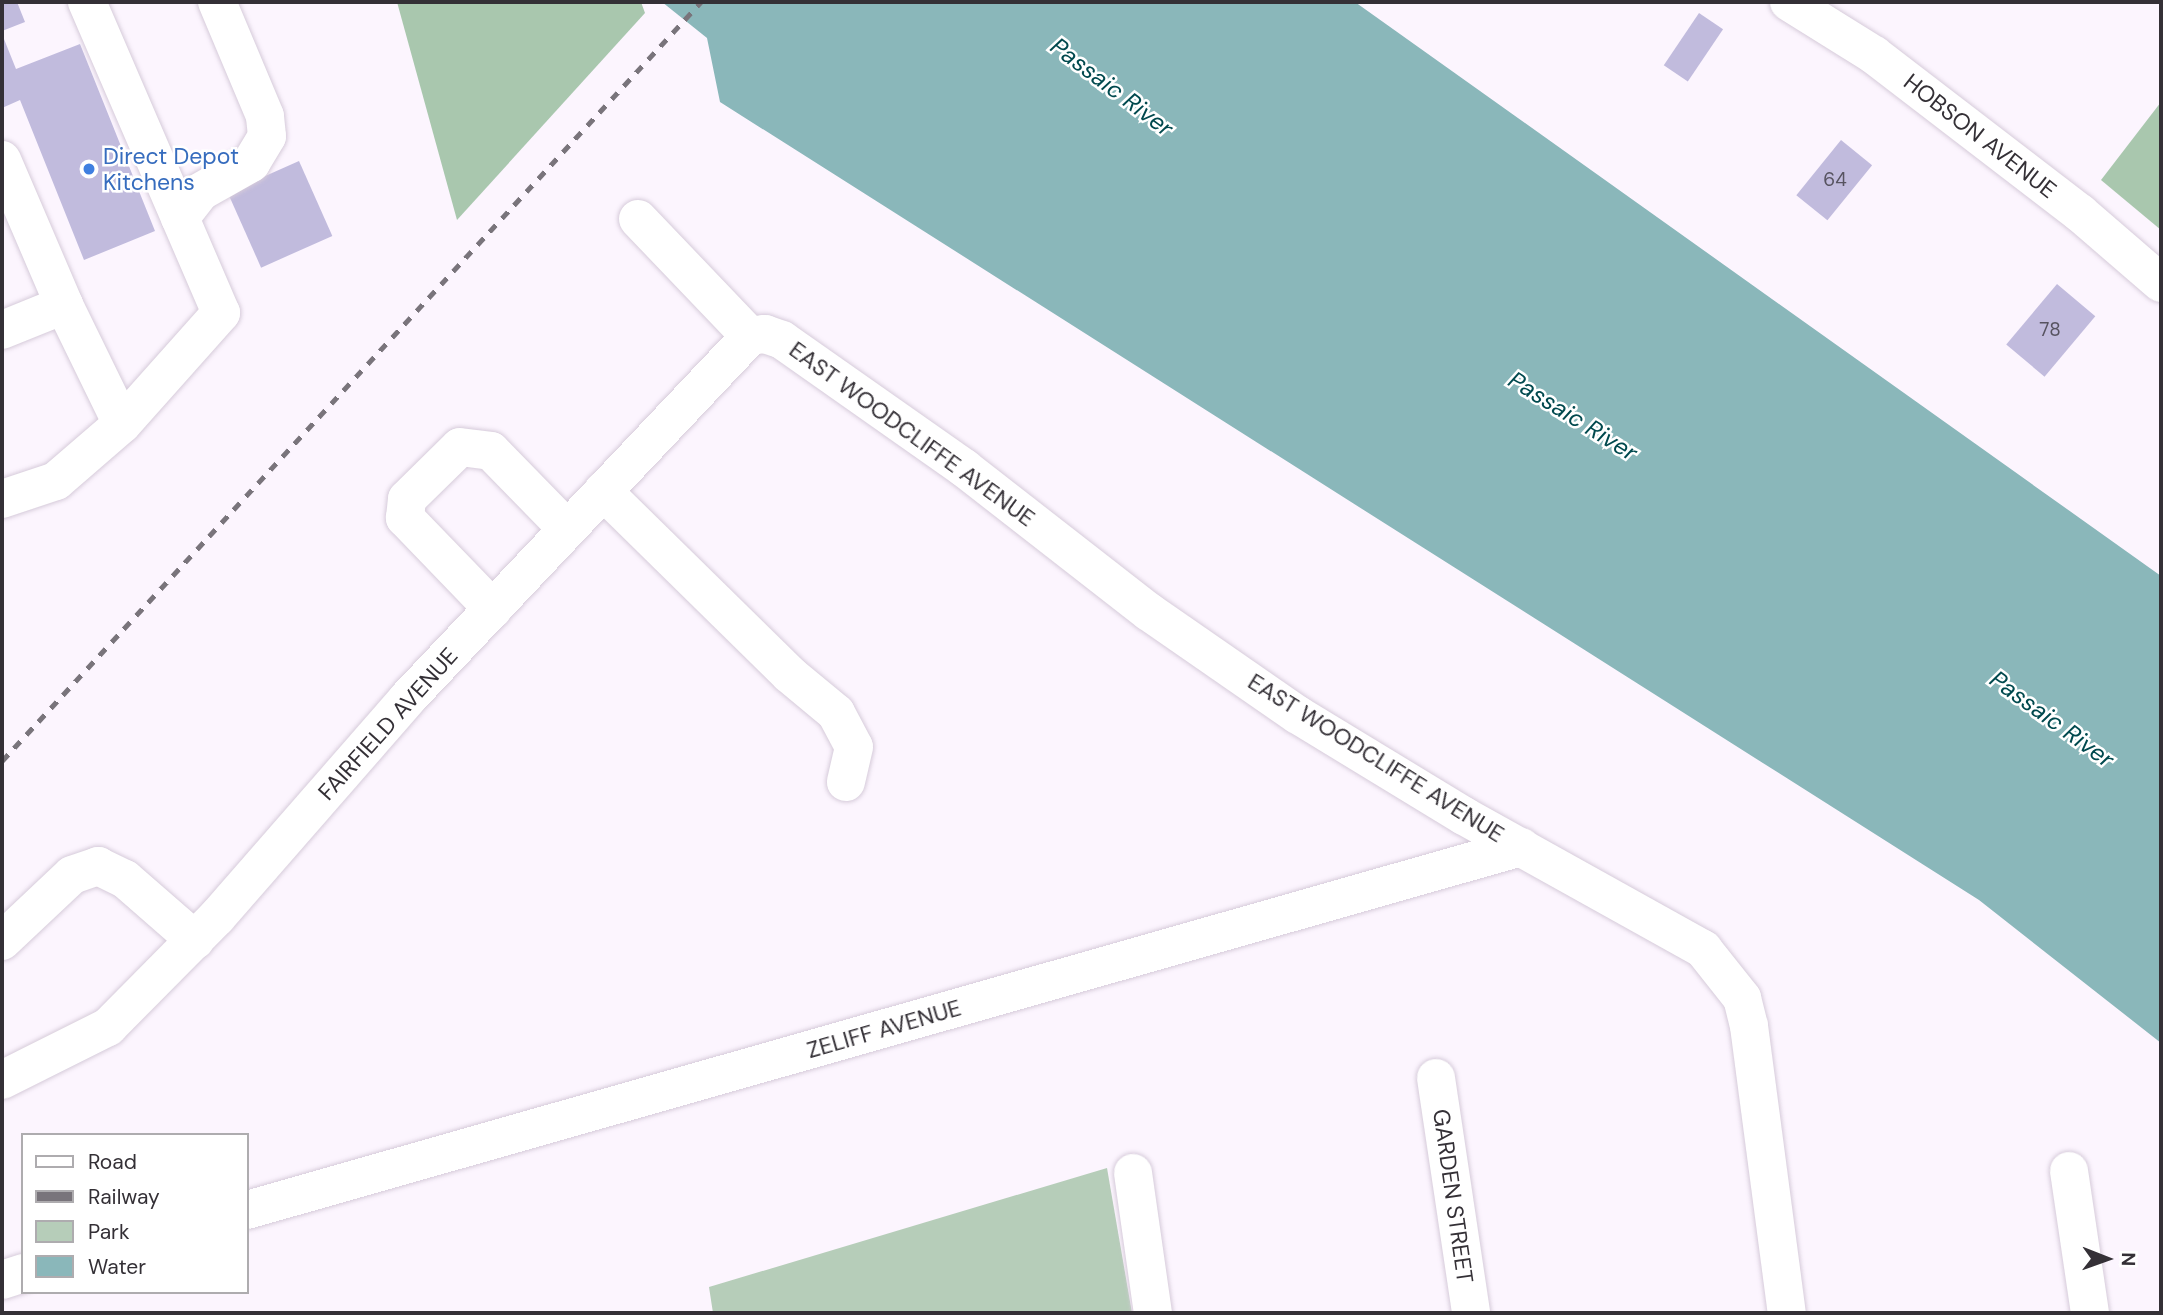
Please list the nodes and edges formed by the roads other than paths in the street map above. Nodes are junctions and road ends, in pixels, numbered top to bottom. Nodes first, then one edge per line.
1 (87, 2) edge
2 (217, 2) edge
3 (1789, 2) edge
4 (2, 160) edge
5 (180, 218) junction
6 (638, 219) dead end
7 (2161, 283) edge
8 (64, 304) junction
9 (2, 330) edge
10 (750, 336) junction
11 (122, 424) junction
12 (603, 491) junction
13 (2, 499) edge
14 (567, 529) junction
15 (493, 609) junction
16 (846, 782) dead end
17 (1521, 847) junction
18 (2, 940) edge
19 (195, 940) junction
20 (1436, 1078) dead end
21 (2, 1080) edge
22 (2069, 1171) dead end
23 (1133, 1173) dead end
24 (248, 1210) edge
25 (21, 1274) edge
26 (2, 1280) edge
27 (1153, 1313) edge
28 (1471, 1313) edge
29 (1787, 1313) edge
30 (2090, 1313) edge

1 - 5 street
2 - 5 street
3 - 7 street, HOBSON AVENUE
4 - 8 street
5 - 11 street
6 - 10 street
8 - 9 street
8 - 11 street
10 - 12 street, FAIRFIELD AVENUE
10 - 17 street, EAST WOODCLIFFE AVENUE
11 - 13 street
12 - 14 street, FAIRFIELD AVENUE
12 - 16 street
14 - 15 street, FAIRFIELD AVENUE
14 - 15 street
15 - 19 street, FAIRFIELD AVENUE
17 - 24 street, ZELIFF AVENUE
17 - 29 street, EAST WOODCLIFFE AVENUE
18 - 19 street
19 - 21 street, FAIRFIELD AVENUE
20 - 28 street, GARDEN STREET
22 - 30 street
23 - 27 street
25 - 26 street

